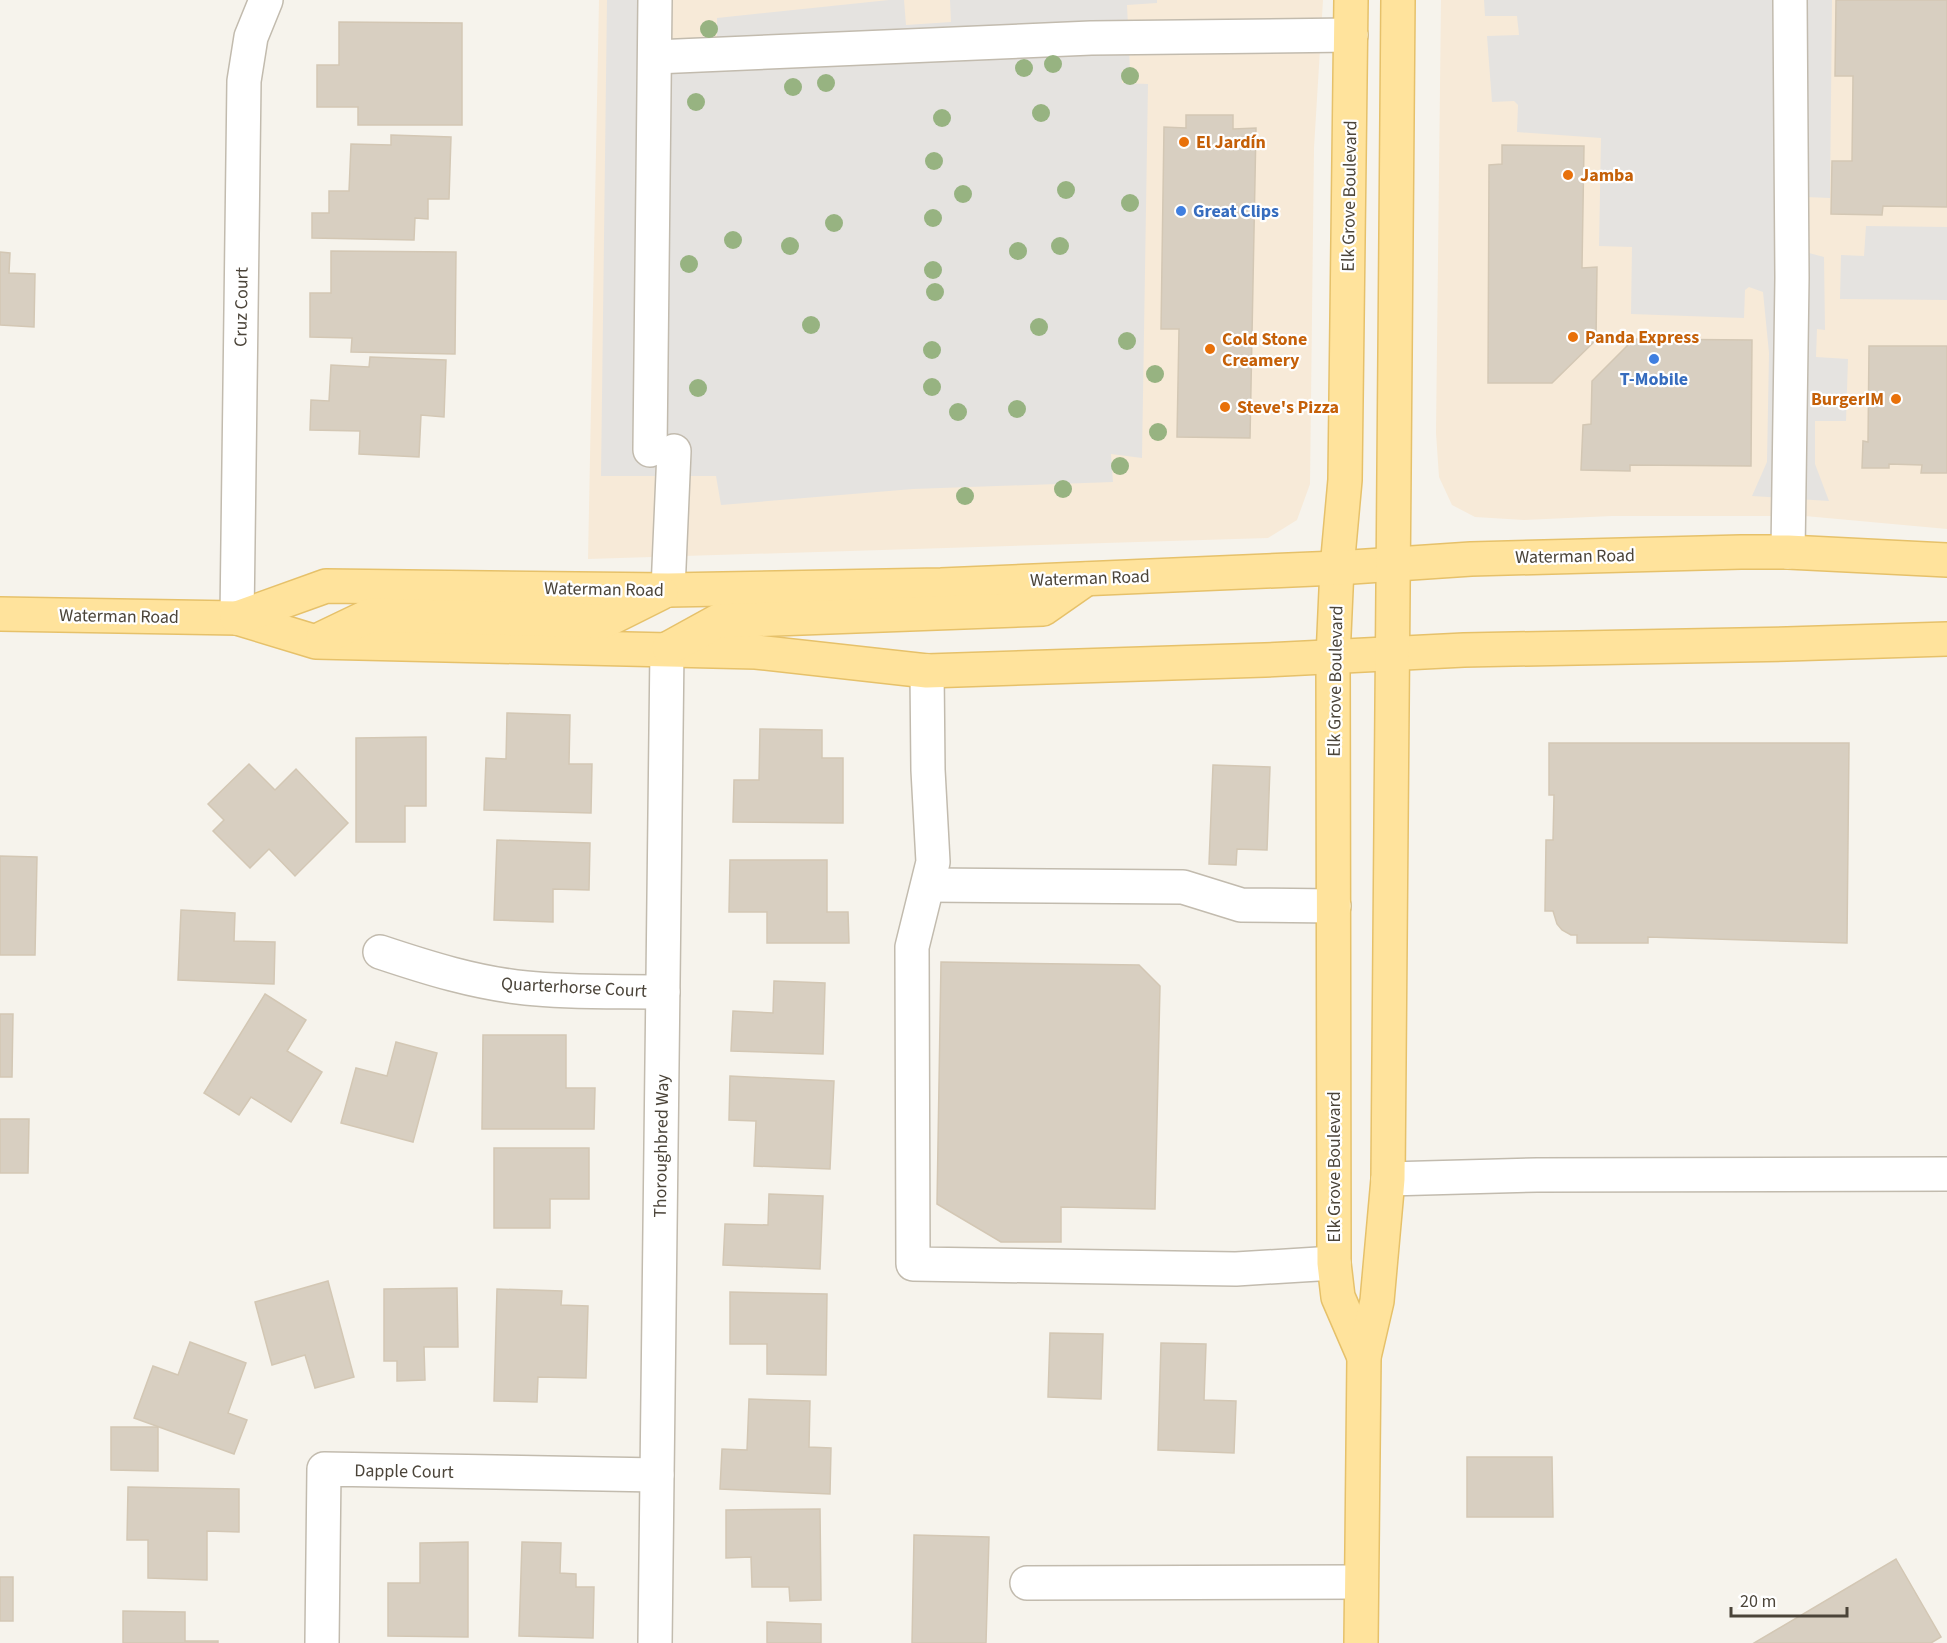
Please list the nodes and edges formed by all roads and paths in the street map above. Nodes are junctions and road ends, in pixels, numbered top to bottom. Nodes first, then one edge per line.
1 (266, 0) edge
2 (655, 0) edge
3 (1351, 0) edge
4 (1398, 0) edge
5 (1790, 0) edge
6 (1351, 35) junction
7 (655, 57) junction
8 (1788, 552) junction
9 (1947, 560) edge
10 (1393, 563) junction
11 (1337, 568) junction
12 (1086, 579) junction
13 (668, 590) junction
14 (0, 614) edge
15 (237, 618) junction
16 (1947, 639) edge
17 (316, 642) junction
18 (668, 649) junction
19 (1393, 654) junction
20 (1333, 657) junction
21 (927, 671) junction
22 (928, 885) junction
23 (1334, 906) junction
24 (380, 952) dead end
25 (663, 992) junction
26 (1947, 1174) edge
27 (1388, 1179) junction
28 (1334, 1263) junction
29 (1364, 1357) junction
30 (657, 1475) junction
31 (1361, 1582) junction
32 (1027, 1583) dead end
33 (322, 1643) edge
34 (655, 1643) edge
35 (1360, 1643) edge

1 - 15 street, Cruz Court
2 - 7 street
3 - 6 main road, Elk Grove Boulevard
4 - 10 main road, Elk Grove Boulevard
5 - 8 street
6 - 7 street
6 - 11 main road, Elk Grove Boulevard
7 - 13 street
8 - 9 main road, Waterman Road
8 - 10 main road, Waterman Road
10 - 11 main road, Waterman Road
10 - 19 main road, Elk Grove Boulevard
11 - 12 main road, Waterman Road
11 - 20 main road, Elk Grove Boulevard
12 - 13 main road, Waterman Road
12 - 18 main road
13 - 15 main road, Waterman Road
13 - 17 main road
14 - 15 main road, Waterman Road
15 - 17 main road, Waterman Road
16 - 19 main road, Waterman Road
17 - 18 main road, Waterman Road
18 - 21 main road, Waterman Road
18 - 25 street, Thoroughbred Way
19 - 20 main road, Waterman Road
19 - 27 main road, Elk Grove Boulevard
20 - 21 main road, Waterman Road
20 - 23 main road, Elk Grove Boulevard
21 - 22 street
22 - 23 street
22 - 28 street
23 - 28 main road, Elk Grove Boulevard
24 - 25 street, Quarterhorse Court
25 - 30 street, Thoroughbred Way
26 - 27 street
27 - 29 main road, Elk Grove Boulevard
28 - 29 main road, Elk Grove Boulevard
29 - 31 main road, Elk Grove Boulevard
30 - 33 street, Dapple Court
30 - 34 street, Thoroughbred Way
31 - 32 street
31 - 35 main road, Elk Grove Boulevard

